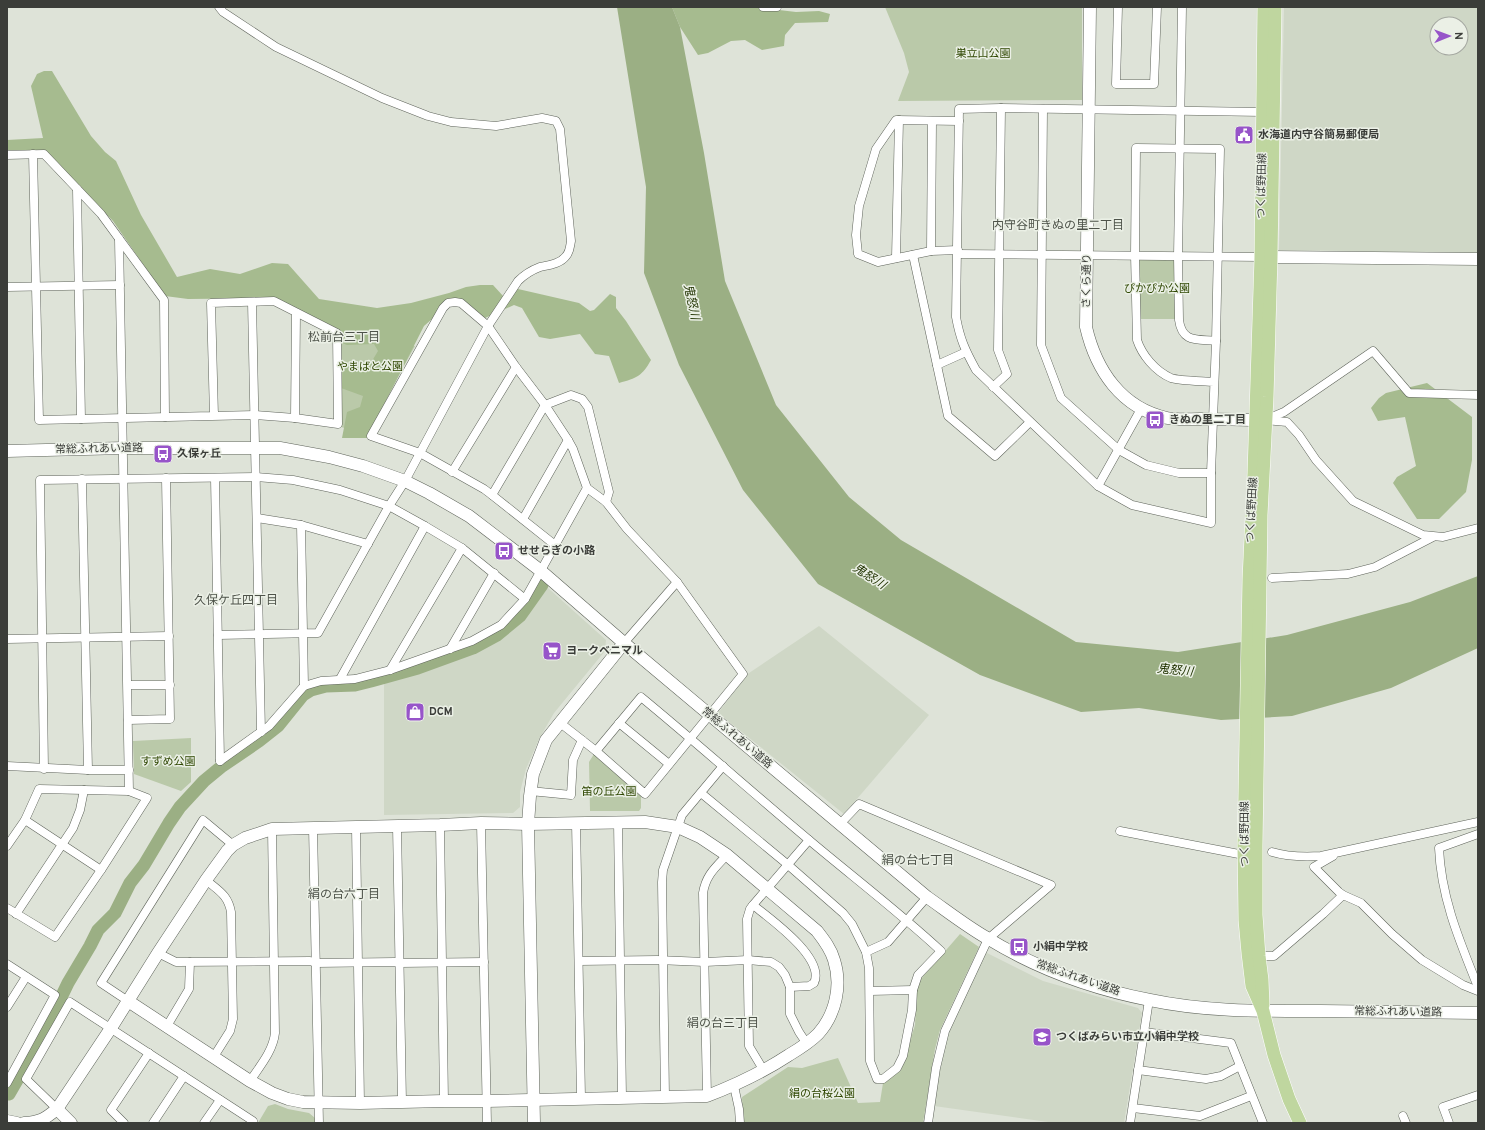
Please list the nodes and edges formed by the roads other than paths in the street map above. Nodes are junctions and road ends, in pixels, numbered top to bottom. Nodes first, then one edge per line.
1 (219, 7) edge
2 (763, 7) edge
3 (777, 7) edge
4 (1090, 7) edge
5 (1118, 7) edge
6 (1157, 7) edge
7 (1182, 7) edge
8 (1264, 7) edge
9 (1275, 7) edge
10 (1001, 108) junction
11 (1044, 108) junction
12 (1089, 109) junction
13 (1181, 110) junction
14 (1263, 112) junction
15 (899, 120) junction
16 (932, 121) junction
17 (959, 121) junction
18 (1180, 148) junction
19 (32, 154) junction
20 (7, 155) edge
21 (77, 188) junction
22 (120, 239) junction
23 (931, 251) junction
24 (958, 252) junction
25 (1000, 254) junction
26 (913, 255) junction
27 (1041, 255) junction
28 (1088, 255) junction
29 (1135, 255) junction
30 (1178, 256) junction
31 (1218, 257) junction
32 (1266, 257) junction
33 (896, 258) junction
34 (1478, 259) edge
35 (120, 285) junction
36 (79, 286) junction
37 (7, 287) edge
38 (36, 287) junction
39 (252, 302) junction
40 (296, 313) junction
41 (488, 326) junction
42 (1216, 341) junction
43 (966, 352) junction
44 (937, 365) junction
45 (516, 367) junction
46 (1214, 382) junction
47 (993, 387) junction
48 (1478, 395) edge
49 (545, 405) junction
50 (1141, 409) junction
51 (255, 415) junction
52 (214, 416) junction
53 (165, 417) junction
54 (123, 418) junction
55 (295, 418) junction
56 (81, 419) junction
57 (1213, 419) junction
58 (1261, 420) junction
59 (1030, 422) junction
60 (568, 440) junction
61 (255, 447) junction
62 (124, 448) junction
63 (1119, 450) junction
64 (7, 451) edge
65 (420, 453) junction
66 (452, 472) junction
67 (1211, 473) junction
68 (256, 477) junction
69 (166, 478) junction
70 (215, 478) junction
71 (82, 479) junction
72 (124, 479) junction
73 (405, 481) junction
74 (1098, 486) junction
75 (587, 488) junction
76 (492, 495) junction
77 (606, 502) junction
78 (389, 506) junction
79 (257, 518) junction
80 (523, 519) junction
81 (301, 525) junction
82 (425, 526) junction
83 (1478, 528) edge
84 (1433, 536) junction
85 (368, 544) junction
86 (555, 545) junction
87 (462, 548) junction
88 (541, 572) junction
89 (494, 573) junction
90 (1260, 579) junction
91 (677, 582) junction
92 (526, 599) junction
93 (303, 633) junction
94 (259, 634) junction
95 (218, 635) junction
96 (169, 636) junction
97 (85, 637) junction
98 (128, 637) junction
99 (43, 638) junction
100 (7, 639) edge
101 (624, 643) junction
102 (450, 649) junction
103 (390, 670) junction
104 (340, 679) junction
105 (128, 685) junction
106 (170, 685) junction
107 (304, 686) junction
108 (709, 714) junction
109 (128, 720) junction
110 (559, 722) junction
111 (619, 723) junction
112 (261, 732) junction
113 (691, 738) junction
114 (582, 740) junction
115 (596, 750) junction
116 (669, 764) junction
117 (7, 766) edge
118 (723, 766) junction
119 (44, 769) junction
120 (88, 770) junction
121 (129, 770) junction
122 (84, 790) junction
123 (129, 791) junction
124 (530, 791) junction
125 (701, 793) junction
126 (25, 820) junction
127 (576, 822) junction
128 (618, 822) junction
129 (1478, 822) edge
130 (481, 823) junction
131 (528, 824) junction
132 (840, 824) junction
133 (440, 825) junction
134 (397, 826) junction
135 (313, 827) junction
136 (356, 827) junction
137 (678, 827) junction
138 (272, 829) junction
139 (1120, 831) dead end
140 (1478, 834) edge
141 (809, 840) junction
142 (64, 844) junction
143 (233, 845) junction
144 (7, 846) edge
145 (1248, 849) junction
146 (1272, 852) dead end
147 (1339, 852) junction
148 (727, 855) junction
149 (787, 864) junction
150 (101, 870) junction
151 (206, 880) junction
152 (767, 888) junction
153 (1343, 895) junction
154 (927, 897) junction
155 (753, 905) junction
156 (7, 908) edge
157 (16, 914) junction
158 (908, 920) junction
159 (988, 939) junction
160 (866, 952) junction
161 (158, 953) junction
162 (1259, 956) junction
163 (621, 960) junction
164 (748, 960) junction
165 (579, 961) junction
166 (663, 961) junction
167 (190, 962) junction
168 (231, 962) junction
169 (274, 962) junction
170 (484, 962) junction
171 (705, 962) junction
172 (316, 963) junction
173 (358, 963) junction
174 (400, 963) junction
175 (442, 963) junction
176 (7, 964) edge
177 (26, 977) junction
178 (790, 987) junction
179 (1478, 987) edge
180 (913, 990) junction
181 (870, 991) junction
182 (1478, 991) edge
183 (1149, 1000) junction
184 (128, 1001) junction
185 (7, 1007) edge
186 (1263, 1011) junction
187 (1478, 1013) edge
188 (166, 1026) junction
189 (111, 1028) junction
190 (1144, 1032) junction
191 (807, 1044) junction
192 (149, 1053) junction
193 (213, 1058) junction
194 (1240, 1066) junction
195 (1138, 1070) junction
196 (764, 1071) junction
197 (10, 1072) edge
198 (184, 1076) junction
199 (250, 1081) junction
200 (7, 1083) edge
201 (734, 1086) junction
202 (1478, 1095) edge
203 (707, 1096) junction
204 (1251, 1096) junction
205 (665, 1097) junction
206 (581, 1098) junction
207 (622, 1098) junction
208 (220, 1100) junction
209 (533, 1100) junction
210 (444, 1101) junction
211 (486, 1101) junction
212 (402, 1102) junction
213 (318, 1103) junction
214 (360, 1103) junction
215 (1132, 1108) junction
216 (57, 1109) junction
217 (7, 1121) edge
218 (1297, 1122) edge
219 (17, 1123) edge
220 (24, 1123) edge
221 (71, 1123) edge
222 (124, 1123) edge
223 (153, 1123) edge
224 (204, 1123) edge
225 (251, 1123) edge
226 (319, 1123) edge
227 (487, 1123) edge
228 (534, 1123) edge
229 (740, 1123) edge
230 (928, 1123) edge
231 (1130, 1123) edge
232 (1263, 1123) edge
233 (1449, 1123) edge

1 - 41 street
2 - 3 street
4 - 12 street, さくら通り
5 - 6 street
7 - 13 street
8 - 14 main road, つくば野田線
9 - 32 main road, つくば野田線
10 - 11 street
10 - 17 street
10 - 25 street
11 - 12 street
11 - 27 street
12 - 13 street
12 - 28 street, さくら通り
13 - 14 street
13 - 18 street
14 - 32 main road, つくば野田線
15 - 16 street
15 - 33 street
15 - 33 street
16 - 17 street
16 - 23 street
17 - 24 street
18 - 29 street
18 - 30 street
18 - 31 street
19 - 20 street
19 - 21 street
19 - 38 street
21 - 22 street
21 - 36 street
22 - 35 street
22 - 53 street
23 - 24 street
23 - 26 street
24 - 25 street
24 - 43 street
25 - 27 street
25 - 47 street
26 - 33 street
26 - 44 street
27 - 28 street
27 - 63 street
28 - 29 street
28 - 50 street, さくら通り
29 - 30 street
29 - 46 street
30 - 31 street
30 - 42 street
31 - 32 street
31 - 42 street
32 - 34 street
32 - 58 main road, つくば野田線
35 - 36 street
35 - 54 street
36 - 38 street
36 - 56 street
37 - 38 street
38 - 56 street
39 - 40 street
39 - 51 street
39 - 52 street
40 - 55 street
40 - 55 street
41 - 45 street
41 - 65 street
41 - 65 street
42 - 46 street
43 - 44 street
43 - 47 street
44 - 59 street
45 - 49 street
45 - 66 street
46 - 57 street
47 - 59 street
48 - 58 street
49 - 60 street
49 - 76 street
49 - 77 street
50 - 57 street, さくら通り
50 - 63 street
51 - 52 street
51 - 55 street
51 - 61 street
52 - 53 street
53 - 54 street
54 - 56 street
54 - 62 street
57 - 58 street, さくら通り
57 - 67 street
58 - 84 street
58 - 90 main road, つくば野田線
59 - 74 street
60 - 75 street
60 - 80 street
61 - 62 street, 常総ふれあい道路
61 - 68 street
61 - 73 street, 常総ふれあい道路
62 - 64 street, 常総ふれあい道路
62 - 72 street
63 - 67 street
63 - 74 street
65 - 66 street
65 - 73 street
66 - 76 street
67 - 74 street
68 - 70 street
68 - 78 street
68 - 79 street
69 - 70 street
69 - 72 street
69 - 96 street
70 - 95 street
71 - 72 street
71 - 97 street
71 - 99 street
72 - 98 street
73 - 78 street
73 - 88 street, 常総ふれあい道路
75 - 77 street
75 - 86 street
76 - 80 street
77 - 91 street
78 - 82 street
78 - 85 street
79 - 81 street
79 - 94 street
80 - 86 street
81 - 85 street
81 - 93 street
82 - 87 street
82 - 104 street
83 - 84 street
84 - 90 street
85 - 93 street
86 - 88 street
87 - 89 street
87 - 103 street
88 - 92 street
88 - 101 street, 常総ふれあい道路
89 - 92 street
89 - 102 street
90 - 145 main road, つくば野田線
91 - 101 street
91 - 108 street
92 - 102 street
93 - 94 street
93 - 107 street
94 - 95 street
94 - 112 street
95 - 112 street
96 - 98 street
96 - 106 street
97 - 98 street
97 - 99 street
97 - 120 street
98 - 105 street
99 - 100 street
99 - 119 street
101 - 108 street, 常総ふれあい道路
101 - 110 street
102 - 103 street
103 - 104 street
104 - 107 street
105 - 106 street
105 - 109 street
106 - 109 street
107 - 112 street
108 - 113 street
108 - 132 street, 常総ふれあい道路
109 - 121 street
110 - 114 street
110 - 124 street
111 - 113 street
111 - 115 street
111 - 116 street
113 - 116 street
113 - 118 street
114 - 115 street
114 - 124 street
115 - 116 street
117 - 119 street
118 - 125 street
118 - 141 street
119 - 120 street
120 - 121 street
121 - 123 street
122 - 123 street
122 - 126 street
122 - 142 street
123 - 150 street
124 - 131 street
125 - 137 street
125 - 149 street
126 - 142 street
126 - 144 street
127 - 128 street
127 - 131 street
127 - 165 street
128 - 137 street
128 - 163 street
129 - 147 street
130 - 131 street
130 - 133 street
130 - 170 street
131 - 209 street
132 - 154 street, 常総ふれあい道路
132 - 159 street
133 - 134 street
133 - 175 street
134 - 136 street
134 - 174 street
135 - 136 street
135 - 138 street
135 - 172 street
136 - 173 street
137 - 148 street
137 - 166 street
138 - 143 street
138 - 169 street
139 - 145 street
140 - 179 street
141 - 149 street
141 - 158 street
142 - 150 street
142 - 157 street
143 - 151 street
143 - 184 street
145 - 162 main road, つくば野田線
145 - 186 main road, つくば野田線
146 - 147 street
147 - 153 street
148 - 152 street
148 - 171 street
149 - 152 street
149 - 160 street
150 - 157 street
151 - 161 street
151 - 168 street
152 - 155 street
152 - 191 street
153 - 162 street
153 - 182 street
154 - 158 street
154 - 159 street, 常総ふれあい道路
155 - 164 street
155 - 178 street
156 - 157 street
158 - 160 street
158 - 180 street
159 - 183 street, 常総ふれあい道路
159 - 230 street
160 - 181 street
161 - 167 street
161 - 184 street
162 - 186 main road, つくば野田線
163 - 165 street
163 - 166 street
163 - 207 street
164 - 171 street
164 - 178 street
164 - 196 street
165 - 206 street
166 - 171 street
166 - 205 street
167 - 168 street
167 - 188 street
168 - 169 street
168 - 193 street
169 - 172 street
169 - 199 street
170 - 175 street
170 - 211 street
171 - 203 street
172 - 173 street
172 - 213 street
173 - 174 street
173 - 214 street
174 - 175 street
174 - 212 street
175 - 210 street
176 - 177 street
177 - 185 street
177 - 197 street
178 - 191 street
180 - 181 street
180 - 181 street
183 - 186 street, 常総ふれあい道路
183 - 190 street
184 - 188 street
184 - 189 street
186 - 187 street, 常総ふれあい道路
186 - 218 main road, つくば野田線
188 - 193 street
189 - 192 street
189 - 216 street
189 - 216 street
190 - 194 street
190 - 195 street
191 - 196 street
192 - 198 street
192 - 222 street
193 - 199 street
194 - 195 street
194 - 204 street
195 - 215 street
196 - 201 street
197 - 200 street
198 - 208 street
198 - 223 street
199 - 213 street
201 - 203 street
201 - 229 street
202 - 233 street
203 - 205 street
204 - 215 street
204 - 232 street
205 - 207 street
206 - 207 street
206 - 209 street
208 - 224 street
208 - 225 street
209 - 211 street
209 - 228 street
210 - 211 street
210 - 212 street
211 - 227 street
212 - 214 street
213 - 214 street
213 - 226 street
215 - 231 street
216 - 220 street
216 - 221 street
217 - 219 street

